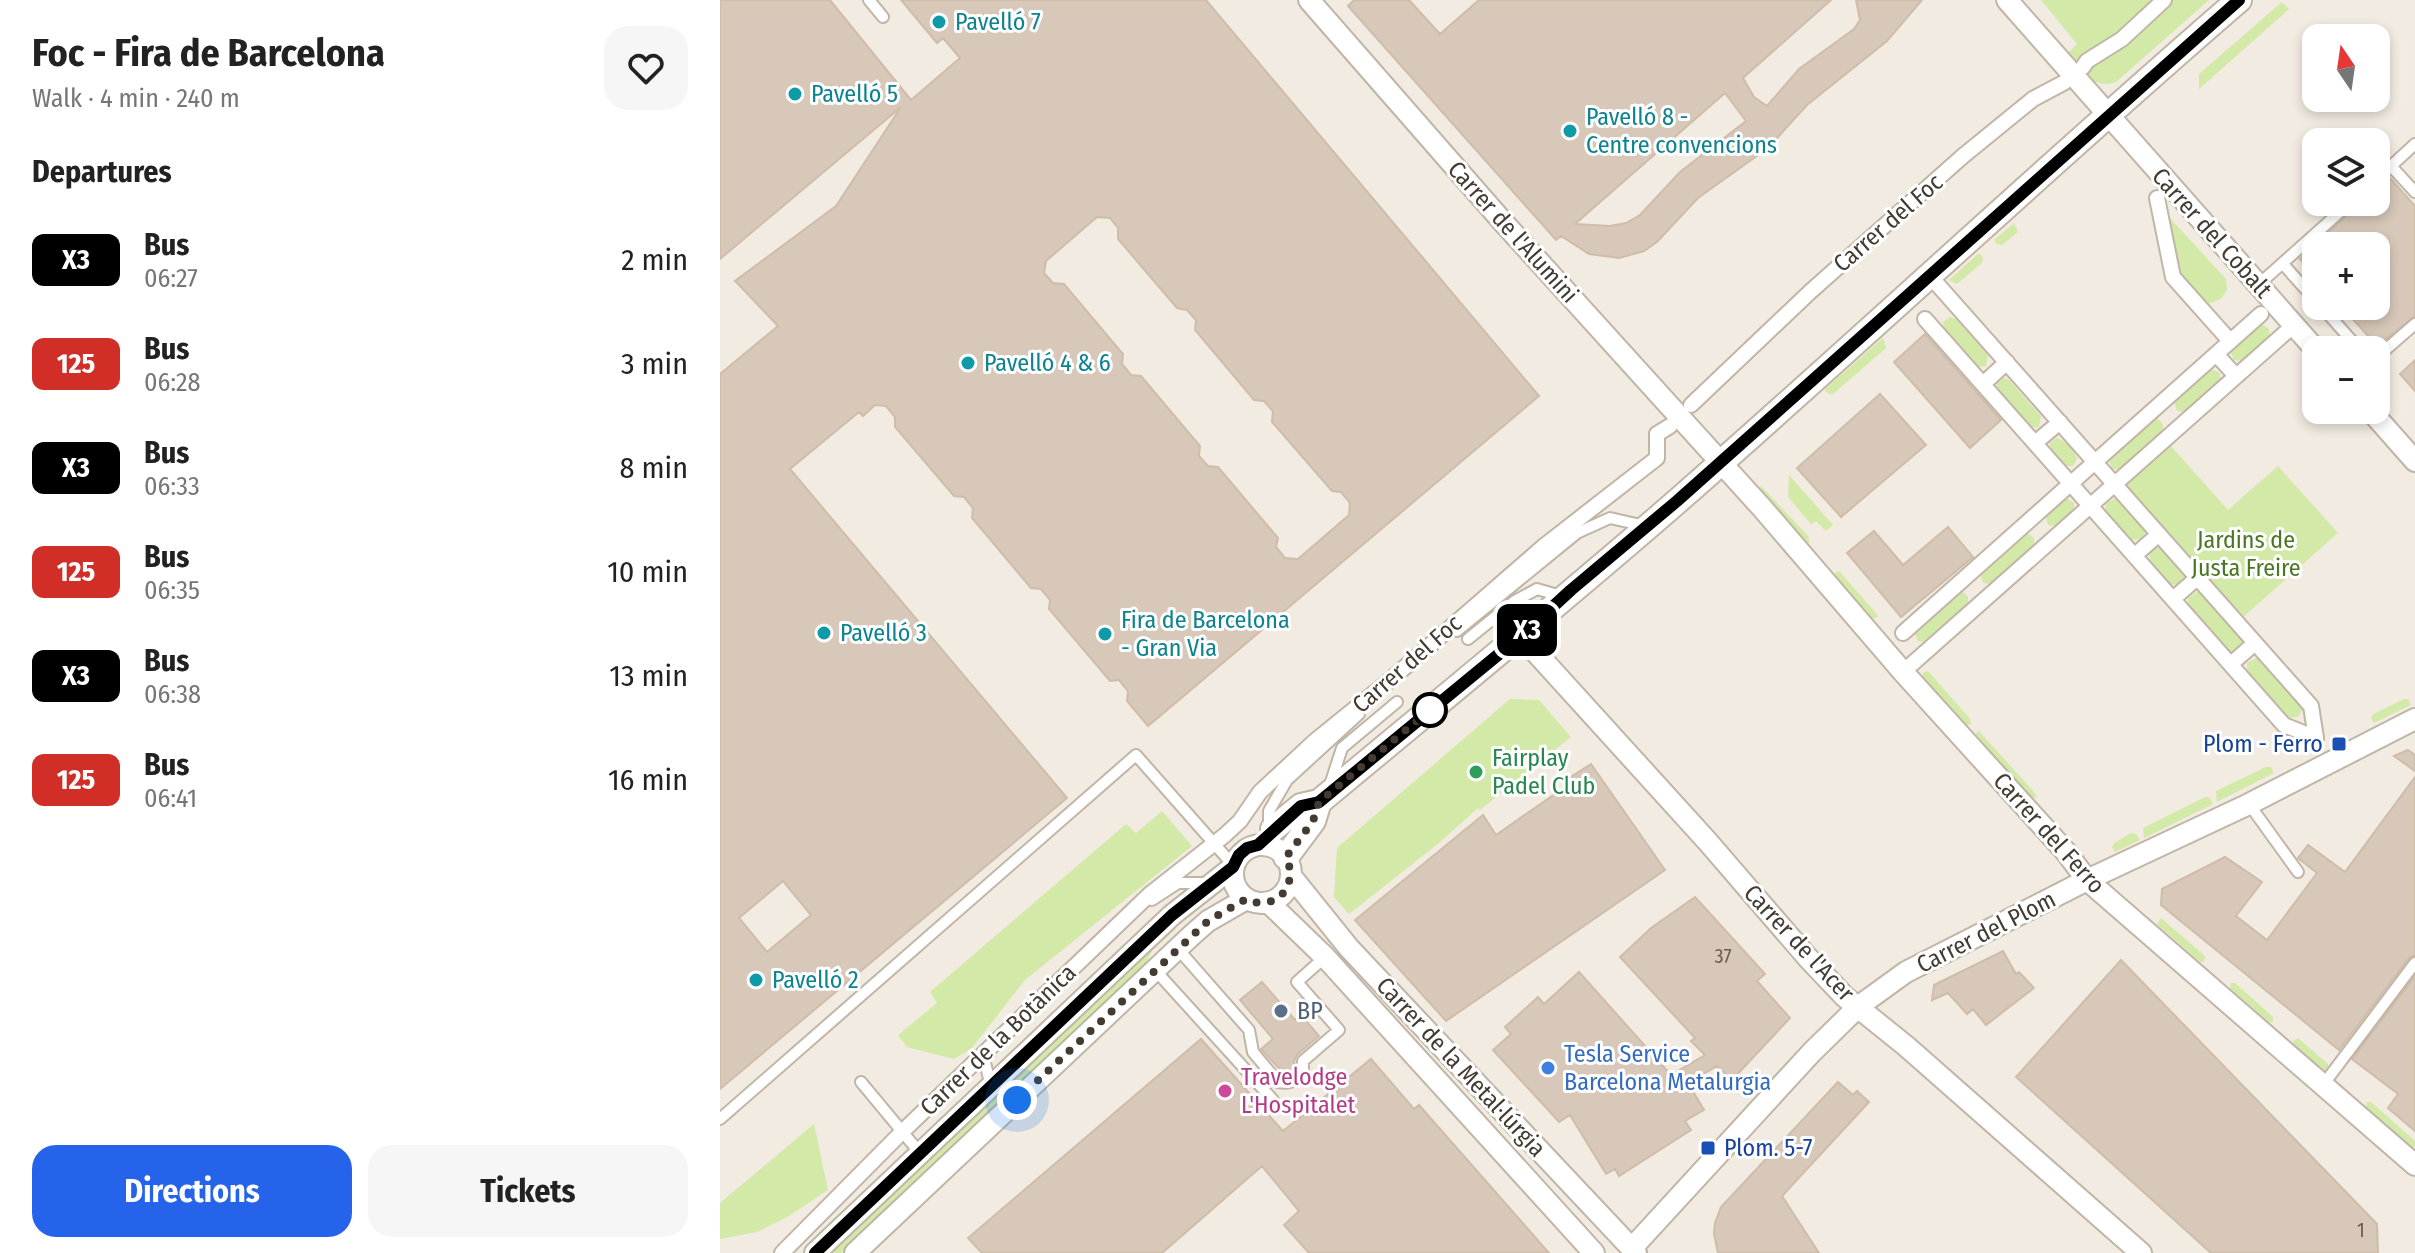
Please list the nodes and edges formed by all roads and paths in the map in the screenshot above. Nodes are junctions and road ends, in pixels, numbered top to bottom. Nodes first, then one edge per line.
1 (869, 0) edge
2 (1309, 0) edge
3 (2007, 0) edge
4 (2164, 0) edge
5 (2239, 0) edge
6 (883, 17) dead end
7 (2085, 64) dead end
8 (2061, 84) dead end
9 (2108, 115) junction
10 (2415, 144) edge
11 (2391, 166) joint
12 (2415, 192) edge
13 (2157, 198) dead end
14 (2336, 216) edge
15 (2283, 264) junction
16 (1930, 276) junction
17 (2258, 285) junction
18 (2302, 285) edge
19 (2261, 314) dead end
20 (1925, 319) dead end
21 (2333, 320) edge
22 (2415, 324) edge
23 (2294, 325) junction
24 (2304, 336) edge
25 (2348, 336) edge
26 (2230, 341) junction
27 (2390, 346) edge
28 (2216, 354) junction
29 (2007, 362) junction
30 (2236, 376) junction
31 (1983, 384) junction
32 (1692, 404) dead end
33 (2158, 405) junction
34 (2060, 422) junction
35 (2382, 424) edge
36 (1670, 426) dead end
37 (2177, 427) junction
38 (2035, 443) junction
39 (2095, 461) junction
40 (2415, 461) edge
41 (1720, 462) junction
42 (2070, 483) junction
43 (2114, 483) junction
44 (2089, 504) junction
45 (2032, 518) junction
46 (1647, 526) junction
47 (2159, 534) junction
48 (2050, 540) junction
49 (2135, 555) junction
50 (1964, 578) junction
51 (2197, 578) junction
52 (1563, 597) junction
53 (1984, 599) junction
54 (2173, 599) junction
55 (1903, 633) dead end
56 (1521, 636) junction
57 (1468, 639) dead end
58 (2255, 643) junction
59 (2231, 664) junction
60 (1903, 672) junction
61 (1397, 702) dead end
62 (2415, 719) edge
63 (1322, 799) junction
64 (2249, 804) junction
65 (1267, 836) junction
66 (1218, 840) junction
67 (1233, 866) junction
68 (1289, 867) junction
69 (2298, 872) dead end
70 (2087, 880) junction
71 (1246, 899) junction
72 (1269, 903) junction
73 (1178, 949) junction
74 (1325, 957) junction
75 (2415, 963) edge
76 (1155, 970) junction
77 (1859, 1006) junction
78 (861, 1082) dead end
79 (2323, 1085) junction
80 (1273, 1100) dead end
81 (720, 1119) edge
82 (902, 1132) junction
83 (920, 1153) junction
84 (2415, 1165) edge
85 (1634, 1251) edge
86 (782, 1253) edge
87 (815, 1253) edge
88 (855, 1253) edge
89 (1594, 1253) edge
90 (2141, 1253) edge

1 - 6 lane
2 - 41 street, Carrer de l'Alumini
3 - 9 street, Carrer del Cobalt
4 - 7 street
5 - 9 street, Carrer del Foc
8 - 32 street, Carrer del Foc
9 - 16 street, Carrer del Foc
9 - 17 street, Carrer del Cobalt
10 - 11 lane
11 - 12 lane
13 - 26 street
14 - 15 lane
15 - 17 lane
15 - 18 lane
16 - 29 street
16 - 41 street, Carrer del Foc
17 - 23 street, Carrer del Cobalt
19 - 26 street
20 - 31 street
21 - 25 lane
22 - 27 lane
23 - 24 street, Carrer del Cobalt
23 - 30 street
26 - 28 street
28 - 30 street
28 - 33 street
29 - 31 street
29 - 34 street
30 - 37 street
31 - 38 street
33 - 37 street
33 - 39 street
34 - 38 street
34 - 39 street
35 - 40 street
36 - 66 street, Carrer del Foc
37 - 43 street
38 - 42 street
39 - 42 street
39 - 43 street
41 - 46 street, Carrer del Foc
41 - 60 street, Carrer del Ferro
42 - 44 street
42 - 45 street
43 - 44 street
43 - 47 street
44 - 48 street
44 - 49 street
45 - 48 street
45 - 50 street
46 - 52 street, Carrer del Foc
46 - 65 lane
47 - 49 street
47 - 51 street
48 - 53 street
49 - 54 street
50 - 53 street
50 - 55 street
51 - 54 street
51 - 58 street
52 - 56 street, Carrer del Foc
52 - 57 lane
53 - 60 street
54 - 59 street
56 - 63 street, Carrer del Foc
56 - 77 street, Carrer de l'Acer
58 - 59 street
58 - 59 street
60 - 70 street, Carrer del Ferro
61 - 63 lane
62 - 64 street, Carrer del Plom
63 - 65 street, Carrer del Foc
63 - 68 street, Carrer del Foc
64 - 69 lane
64 - 70 street, Carrer del Plom
65 - 67 street
65 - 68 street
66 - 67 lane
66 - 81 lane
66 - 82 street, Carrer de la Botànica
67 - 71 street
67 - 83 street, Carrer de la Botànica
68 - 72 street
68 - 85 street, Carrer de la Metal·lúrgia
70 - 77 street, Carrer del Plom
70 - 79 street, Carrer del Ferro
71 - 72 street
71 - 73 street
72 - 74 street, Carrer de la Metal·lúrgia
73 - 74 lane
73 - 76 street
74 - 89 street, Carrer de la Metal·lúrgia
75 - 79 lane
76 - 80 lane
76 - 88 street
77 - 85 street, Carrer del Plom
77 - 90 street, Carrer de l'Acer
78 - 82 lane
79 - 84 street, Carrer del Ferro
82 - 83 lane
82 - 86 street, Carrer de la Botànica
83 - 87 street, Carrer de la Botànica

